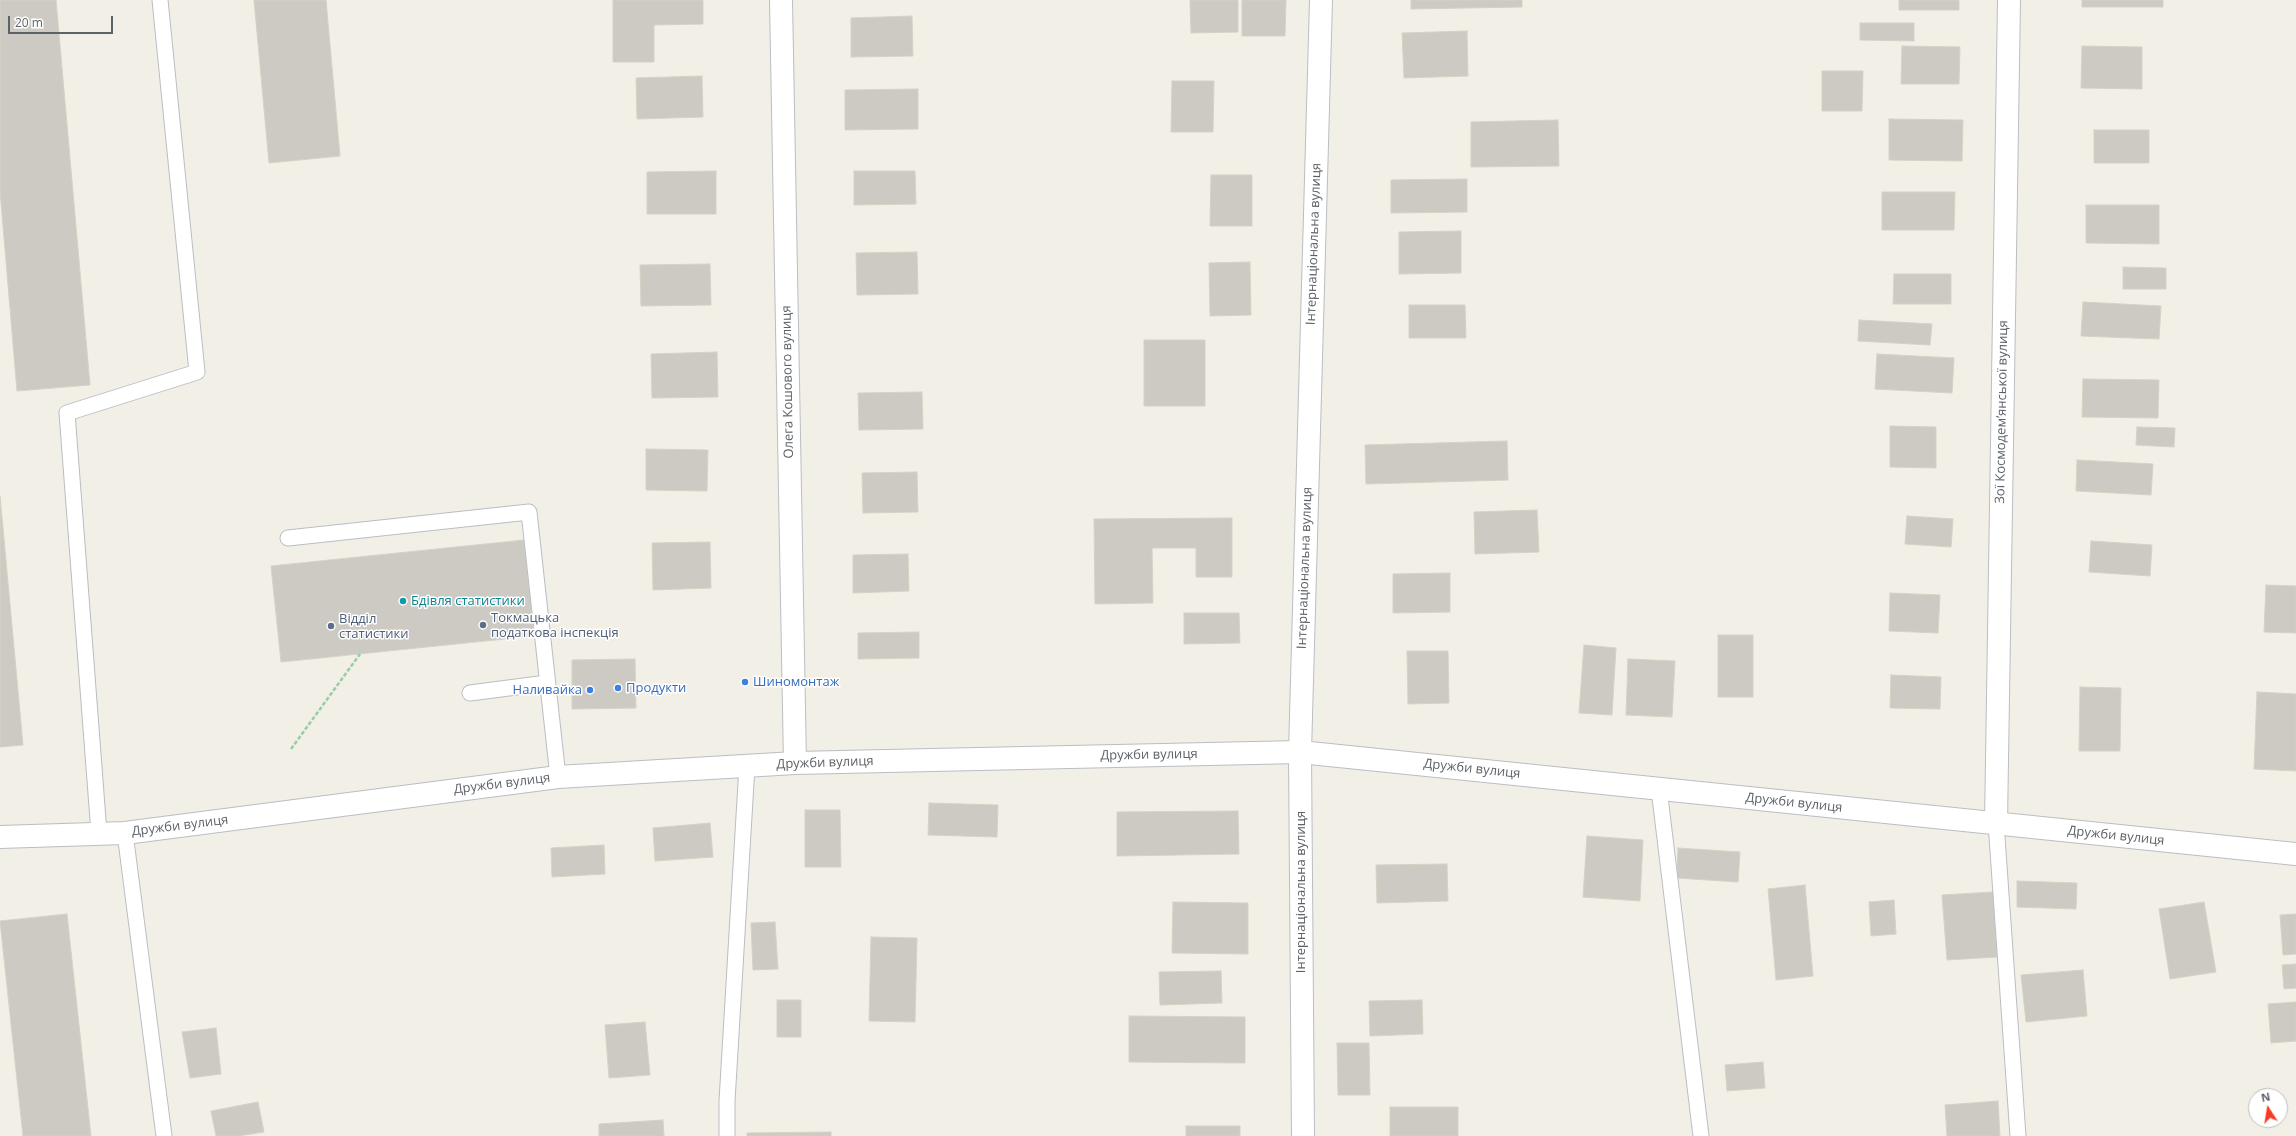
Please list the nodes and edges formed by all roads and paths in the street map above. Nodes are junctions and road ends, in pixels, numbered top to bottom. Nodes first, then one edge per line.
1 (160, 0) edge
2 (781, 0) edge
3 (1321, 0) edge
4 (2009, 0) edge
5 (288, 538) dead end
6 (360, 654) dead end
7 (547, 683) junction
8 (470, 693) dead end
9 (291, 748) dead end
10 (1300, 752) junction
11 (795, 763) junction
12 (747, 766) junction
13 (558, 777) junction
14 (1659, 789) junction
15 (1996, 824) junction
16 (99, 833) junction
17 (125, 833) junction
18 (0, 837) edge
19 (2296, 854) edge
20 (164, 1136) edge
21 (727, 1136) edge
22 (1303, 1136) edge
23 (1701, 1136) edge
24 (2018, 1136) edge

1 - 16 lane
2 - 11 street, Олега Кошового вулиця
3 - 10 street, Інтернаціональна вулиця
4 - 15 street, Зої Космодем’янської вулиця
5 - 7 lane
6 - 9 path
7 - 8 lane
7 - 13 lane
10 - 11 street, Дружби вулиця
10 - 14 street, Дружби вулиця
10 - 22 street, Інтернаціональна вулиця
11 - 12 street, Дружби вулиця
12 - 13 street, Дружби вулиця
12 - 21 lane
13 - 17 street, Дружби вулиця
14 - 15 street, Дружби вулиця
14 - 23 lane
15 - 19 street, Дружби вулиця
15 - 24 lane
16 - 17 street, Дружби вулиця
16 - 18 street, Дружби вулиця
17 - 20 lane

